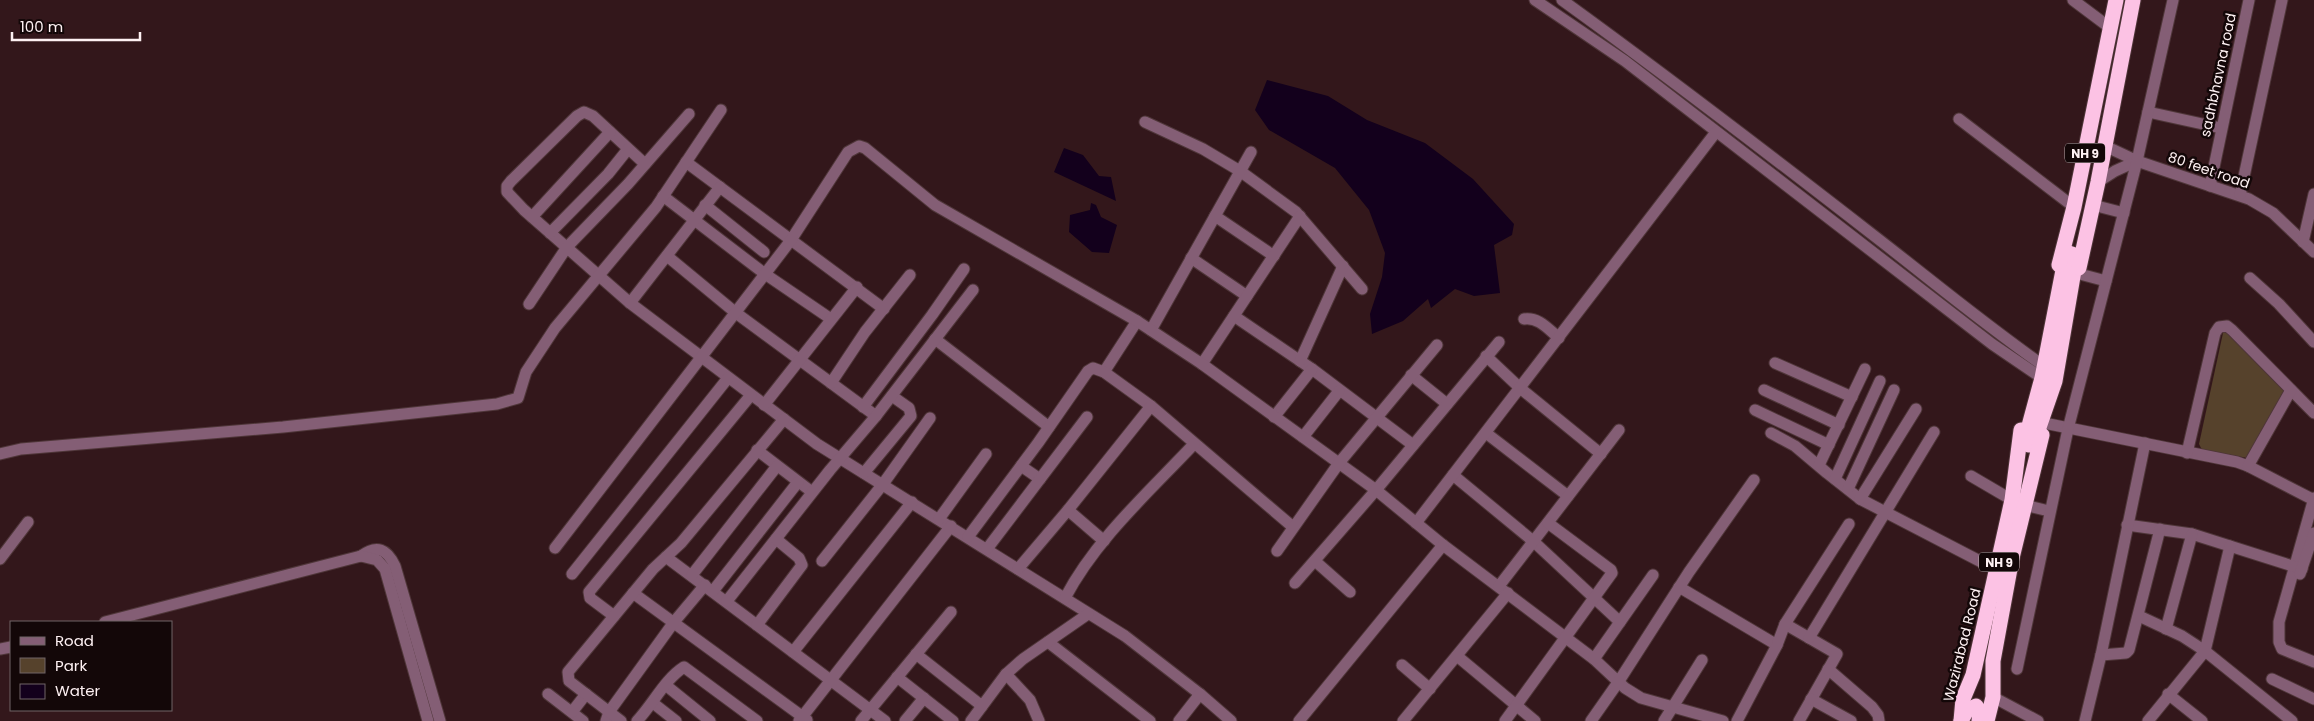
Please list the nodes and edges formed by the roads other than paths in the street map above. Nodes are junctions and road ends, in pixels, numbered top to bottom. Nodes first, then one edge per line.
1 (1535, 0) edge
2 (1562, 0) edge
3 (2073, 0) edge
4 (2116, 0) edge
5 (2133, 0) edge
6 (2173, 0) edge
7 (2249, 0) edge
8 (2282, 0) edge
9 (2109, 24) junction
10 (720, 110) dead end
11 (2148, 112) junction
12 (688, 114) dead end
13 (1959, 119) dead end
14 (1145, 122) dead end
15 (2221, 128) junction
16 (610, 132) junction
17 (1716, 132) junction
18 (2105, 146) junction
19 (628, 149) junction
20 (1762, 150) junction
21 (1251, 152) dead end
22 (1754, 160) junction
23 (2137, 161) junction
24 (686, 162) junction
25 (645, 164) junction
26 (1240, 171) junction
27 (2098, 182) junction
28 (2210, 186) junction
29 (720, 187) junction
30 (2314, 194) edge
31 (663, 196) junction
32 (2240, 196) junction
33 (705, 205) junction
34 (2093, 205) junction
35 (2074, 207) junction
36 (2124, 213) junction
37 (1215, 216) junction
38 (1300, 216) junction
39 (532, 217) junction
40 (693, 220) junction
41 (550, 233) junction
42 (791, 240) junction
43 (2303, 242) junction
44 (567, 248) junction
45 (764, 252) dead end
46 (2314, 252) edge
47 (667, 256) junction
48 (1274, 256) junction
49 (1192, 258) junction
50 (1343, 266) junction
51 (964, 269) dead end
52 (765, 274) junction
53 (598, 275) junction
54 (910, 275) dead end
55 (2250, 278) dead end
56 (2069, 280) junction
57 (2106, 281) junction
58 (857, 287) junction
59 (1362, 289) dead end
60 (973, 290) dead end
61 (1247, 296) junction
62 (630, 303) junction
63 (528, 304) dead end
64 (884, 309) junction
65 (736, 313) junction
66 (1234, 316) junction
67 (831, 319) junction
68 (1524, 319) dead end
69 (1137, 321) junction
70 (1152, 330) junction
71 (1559, 338) junction
72 (935, 339) junction
73 (1499, 342) dead end
74 (2314, 342) edge
75 (1437, 345) dead end
76 (1486, 356) junction
77 (701, 358) junction
78 (799, 359) junction
79 (1300, 361) junction
80 (1775, 363) dead end
81 (1202, 364) junction
82 (1312, 369) junction
83 (1865, 369) dead end
84 (1104, 372) junction
85 (2043, 372) junction
86 (1411, 376) junction
87 (728, 378) junction
88 (1880, 381) dead end
89 (831, 383) junction
90 (1520, 388) junction
91 (1764, 390) dead end
92 (1894, 390) dead end
93 (2291, 390) junction
94 (1339, 391) junction
95 (751, 395) junction
96 (892, 396) junction
97 (1852, 398) junction
98 (1447, 404) junction
99 (764, 405) junction
100 (1151, 406) junction
101 (864, 407) junction
102 (1916, 409) dead end
103 (1755, 410) dead end
104 (2041, 413) junction
105 (2314, 413) edge
106 (876, 416) junction
107 (1274, 416) junction
108 (1087, 417) dead end
109 (1377, 417) junction
110 (930, 418) dead end
111 (784, 419) junction
112 (1839, 425) junction
113 (1049, 427) junction
114 (2068, 429) junction
115 (1619, 430) dead end
116 (1934, 432) dead end
117 (1486, 433) junction
118 (1771, 433) dead end
119 (1303, 437) junction
120 (2145, 443) junction
121 (1194, 444) junction
122 (1829, 444) junction
123 (1413, 445) junction
124 (757, 450) junction
125 (2187, 453) junction
126 (0, 454) edge
127 (986, 454) dead end
128 (1601, 454) junction
129 (841, 458) junction
130 (1339, 464) junction
131 (777, 466) junction
132 (1021, 466) junction
133 (1819, 466) junction
134 (2248, 466) junction
135 (864, 473) junction
136 (1453, 475) junction
137 (1970, 476) dead end
138 (1040, 479) junction
139 (1754, 480) dead end
140 (1835, 480) junction
141 (798, 482) junction
142 (883, 484) junction
143 (1848, 489) junction
144 (1376, 490) junction
145 (812, 492) junction
146 (1568, 496) junction
147 (1860, 499) junction
148 (2314, 499) edge
149 (912, 502) junction
150 (2018, 503) junction
151 (1068, 510) junction
152 (2049, 511) junction
153 (1885, 512) junction
154 (938, 518) junction
155 (28, 522) dead end
156 (1416, 523) junction
157 (1548, 523) junction
158 (1849, 524) dead end
159 (2127, 525) junction
160 (950, 526) junction
161 (1294, 527) junction
162 (2160, 529) junction
163 (2314, 533) edge
164 (2192, 534) junction
165 (968, 538) junction
166 (776, 539) junction
167 (1104, 541) junction
168 (1534, 541) junction
169 (1443, 545) junction
170 (2230, 546) junction
171 (555, 548) dead end
172 (987, 549) junction
173 (1277, 551) dead end
174 (387, 552) junction
175 (361, 556) junction
176 (666, 557) junction
177 (0, 559) edge
178 (822, 561) dead end
179 (1315, 561) junction
180 (381, 564) junction
181 (2298, 568) junction
182 (1018, 569) junction
183 (1997, 570) junction
184 (572, 574) dead end
185 (692, 575) junction
186 (1654, 575) dead end
187 (1296, 583) dead end
188 (1679, 587) junction
189 (709, 588) junction
190 (1503, 590) junction
191 (1350, 592) dead end
192 (633, 593) junction
193 (1065, 598) junction
194 (1593, 598) junction
195 (727, 601) junction
196 (951, 612) dead end
197 (1088, 614) junction
198 (614, 616) junction
199 (2139, 616) junction
200 (109, 621) edge
201 (674, 622) junction
202 (1620, 622) junction
203 (1786, 624) junction
204 (757, 625) junction
205 (2166, 629) junction
206 (1809, 638) junction
207 (1566, 639) junction
208 (1048, 642) junction
209 (1777, 645) junction
210 (2205, 651) junction
211 (793, 652) junction
212 (916, 654) junction
213 (2101, 655) junction
214 (1457, 656) junction
215 (1594, 659) junction
216 (1702, 660) dead end
217 (2314, 662) edge
218 (1402, 665) dead end
219 (1828, 669) junction
220 (2017, 669) dead end
221 (1006, 674) junction
222 (897, 677) junction
223 (2272, 678) dead end
224 (831, 679) junction
225 (1619, 680) junction
226 (668, 687) dead end
227 (1430, 689) junction
228 (548, 694) dead end
229 (586, 694) junction
230 (1200, 694) junction
231 (2168, 694) junction
232 (924, 698) junction
233 (1992, 698) junction
234 (1811, 699) junction
235 (2314, 699) edge
236 (653, 703) junction
237 (982, 706) junction
238 (1516, 706) junction
239 (1672, 708) junction
240 (870, 710) junction
241 (572, 712) junction
242 (608, 717) edge
243 (804, 719) edge
244 (428, 721) edge
245 (440, 721) edge
246 (583, 721) edge
247 (621, 721) edge
248 (637, 721) edge
249 (676, 721) edge
250 (710, 721) edge
251 (757, 721) edge
252 (861, 721) edge
253 (885, 721) edge
254 (905, 721) edge
255 (953, 721) edge
256 (970, 721) edge
257 (1039, 721) edge
258 (1150, 721) edge
259 (1179, 721) edge
260 (1231, 721) edge
261 (1300, 721) edge
262 (1404, 721) edge
263 (1504, 721) edge
264 (1535, 721) edge
265 (1591, 721) edge
266 (1664, 721) edge
267 (1723, 721) edge
268 (1737, 721) edge
269 (1799, 721) edge
270 (1851, 721) edge
271 (1879, 721) edge
272 (1961, 721) edge
273 (1980, 721) edge
274 (1987, 721) edge
275 (2038, 721) edge
276 (2085, 721) edge
277 (2148, 721) edge
278 (2202, 721) edge
279 (2292, 721) edge

1 - 17 street
2 - 20 street
3 - 9 street
4 - 9 highway, Wazirabad Road
5 - 18 highway, Wazirabad Road / NH 9
6 - 11 street
7 - 15 street, sadhbhavna road
8 - 32 street
9 - 35 highway, Wazirabad Road / NH 9
10 - 24 street
11 - 15 street
11 - 23 street
12 - 25 street
13 - 35 street
14 - 26 street
15 - 28 street, sadhbhavna road
16 - 19 street
16 - 39 street
16 - 39 street
17 - 22 street
17 - 71 street
18 - 23 street
18 - 27 highway, Wazirabad Road / NH 9
19 - 25 street
19 - 41 street
20 - 22 street
20 - 85 street
21 - 26 street
22 - 85 street
23 - 27 street
23 - 28 street, 80 feet road
23 - 36 street
24 - 29 street
24 - 31 street
25 - 44 street
26 - 37 street
26 - 38 street
27 - 34 highway, Wazirabad Road / NH 9
28 - 32 street, 80 feet road
29 - 33 street
29 - 42 street
30 - 43 street
31 - 40 street
31 - 53 street
32 - 43 street, 80 feet road
33 - 40 street
33 - 45 street
34 - 36 street
34 - 56 highway, Wazirabad Road / NH 9
35 - 56 highway, Wazirabad Road / NH 9
36 - 57 street
37 - 48 street
37 - 49 street
38 - 48 street
38 - 50 street
39 - 41 street
40 - 47 street
40 - 52 street
41 - 44 street
42 - 52 street
42 - 58 street
42 - 69 street
43 - 46 street, 80 feet road
44 - 53 street
44 - 63 street
47 - 62 street
47 - 65 street
48 - 61 street
49 - 61 street
49 - 70 street
50 - 59 street
50 - 79 street
51 - 101 street
52 - 65 street
52 - 67 street
53 - 62 street
53 - 126 street
54 - 64 street
55 - 74 street
56 - 57 street
56 - 85 highway, Wazirabad Road / NH 9
56 - 104 highway, Wazirabad Road / NH 9
57 - 114 street
58 - 64 street
58 - 67 street
60 - 72 street
61 - 66 street
62 - 77 street
64 - 89 street
65 - 77 street
65 - 78 street
66 - 79 street
66 - 81 street
67 - 78 street
68 - 71 street
69 - 70 street
69 - 84 street
70 - 81 street
71 - 90 street
72 - 96 street
72 - 113 street
73 - 76 street
75 - 86 street
76 - 90 street
76 - 98 street
77 - 87 street
77 - 171 street
78 - 89 street
78 - 99 street
79 - 82 street
80 - 97 street
81 - 107 street
82 - 94 street
82 - 107 street
83 - 97 street
84 - 100 street
84 - 113 street
85 - 104 highway, Wazirabad Road / NH 9
86 - 98 street
86 - 109 street
87 - 95 street
87 - 184 street
88 - 140 street
89 - 101 street
90 - 117 street
90 - 128 street
91 - 112 street
92 - 143 street
93 - 105 street
93 - 125 street
93 - 134 street
94 - 109 street
94 - 119 street
95 - 99 street
95 - 198 street
96 - 106 street
96 - 135 street
97 - 112 street
98 - 123 street
99 - 111 street
100 - 121 street
100 - 151 street
101 - 106 street
102 - 147 street
103 - 122 street
104 - 114 street
104 - 150 highway, Wazirabad Road / NH 9
104 - 150 highway, Wazirabad Road / NH 9
106 - 129 street
107 - 119 street
108 - 138 street
109 - 123 street
109 - 130 street
110 - 142 street
111 - 124 street
111 - 129 street
112 - 122 street
113 - 132 street
114 - 120 street
114 - 152 street
115 - 128 street
116 - 153 street
117 - 136 street
117 - 146 street
118 - 133 street
119 - 130 street
120 - 125 street
120 - 159 street
121 - 161 street
121 - 167 street
122 - 133 street
123 - 144 street
124 - 131 street
124 - 176 street
125 - 134 street
127 - 154 street
128 - 146 street
129 - 135 street
129 - 145 street
130 - 144 street
130 - 161 street
131 - 141 street
131 - 185 street
132 - 138 street
132 - 165 street
133 - 140 street
134 - 148 street
135 - 142 street
136 - 156 street
136 - 168 street
137 - 150 street
138 - 172 street
139 - 188 street
140 - 143 street
141 - 145 street
141 - 189 street
142 - 149 street
142 - 178 street
143 - 147 street
144 - 156 street
144 - 179 street
145 - 166 street
146 - 157 street
147 - 153 street
148 - 181 street
149 - 154 street
149 - 211 street
150 - 152 street
150 - 183 highway, Wazirabad Road / NH 9
150 - 233 highway, Wazirabad Road / NH 9
151 - 167 street
151 - 182 street
152 - 220 street
153 - 183 street
153 - 206 street
154 - 160 street
155 - 177 street
156 - 169 street
157 - 168 street
157 - 194 street
158 - 203 street
159 - 162 street
159 - 213 street
160 - 165 street
160 - 224 street
161 - 173 street
162 - 164 street
162 - 199 street
163 - 181 street
164 - 170 street
164 - 205 street
165 - 172 street
166 - 195 street
166 - 204 street
167 - 193 street
168 - 190 street
168 - 194 street
169 - 190 street
169 - 261 street
170 - 181 street
170 - 210 street
172 - 182 street
174 - 175 street
174 - 180 street
174 - 245 street
175 - 180 street
175 - 200 street
176 - 185 street
176 - 192 street
179 - 187 street
179 - 191 street
180 - 244 street
181 - 217 street
182 - 193 street
183 - 272 highway, Wazirabad Road / NH 9
185 - 189 street
186 - 202 street
188 - 209 street
188 - 225 street
189 - 195 street
189 - 201 street
190 - 207 street
190 - 214 street
192 - 198 street
192 - 201 street
193 - 197 street
194 - 202 street
194 - 207 street
195 - 204 street
196 - 212 street
197 - 208 street
197 - 230 street
198 - 229 street
199 - 205 street
199 - 213 street
201 - 242 street
201 - 243 street
202 - 215 street
203 - 206 street
203 - 209 street
204 - 211 street
205 - 210 street
206 - 219 street
207 - 215 street
207 - 238 street
208 - 221 street
208 - 258 street
209 - 268 street
210 - 231 street
210 - 279 street
211 - 224 street
212 - 222 street
212 - 237 street
213 - 276 street
214 - 227 street
214 - 238 street
215 - 225 street
216 - 239 street
218 - 227 street
219 - 234 street
219 - 271 street
221 - 237 street
221 - 257 street
222 - 232 street
222 - 240 street
223 - 235 street
224 - 240 street
224 - 243 street
225 - 239 street
225 - 265 street
226 - 250 street
227 - 262 street
228 - 241 street
229 - 241 street
229 - 242 street
230 - 259 street
230 - 260 street
231 - 277 street
231 - 278 street
232 - 254 street
232 - 255 street
233 - 274 highway, Wazirabad Road / NH 9
233 - 275 street
234 - 269 street
234 - 270 street
236 - 248 street
236 - 249 street
236 - 251 street
237 - 256 street
238 - 263 street
238 - 264 street
239 - 266 street
239 - 267 street
240 - 252 street
240 - 253 street
241 - 246 street
242 - 247 street
272 - 273 highway

